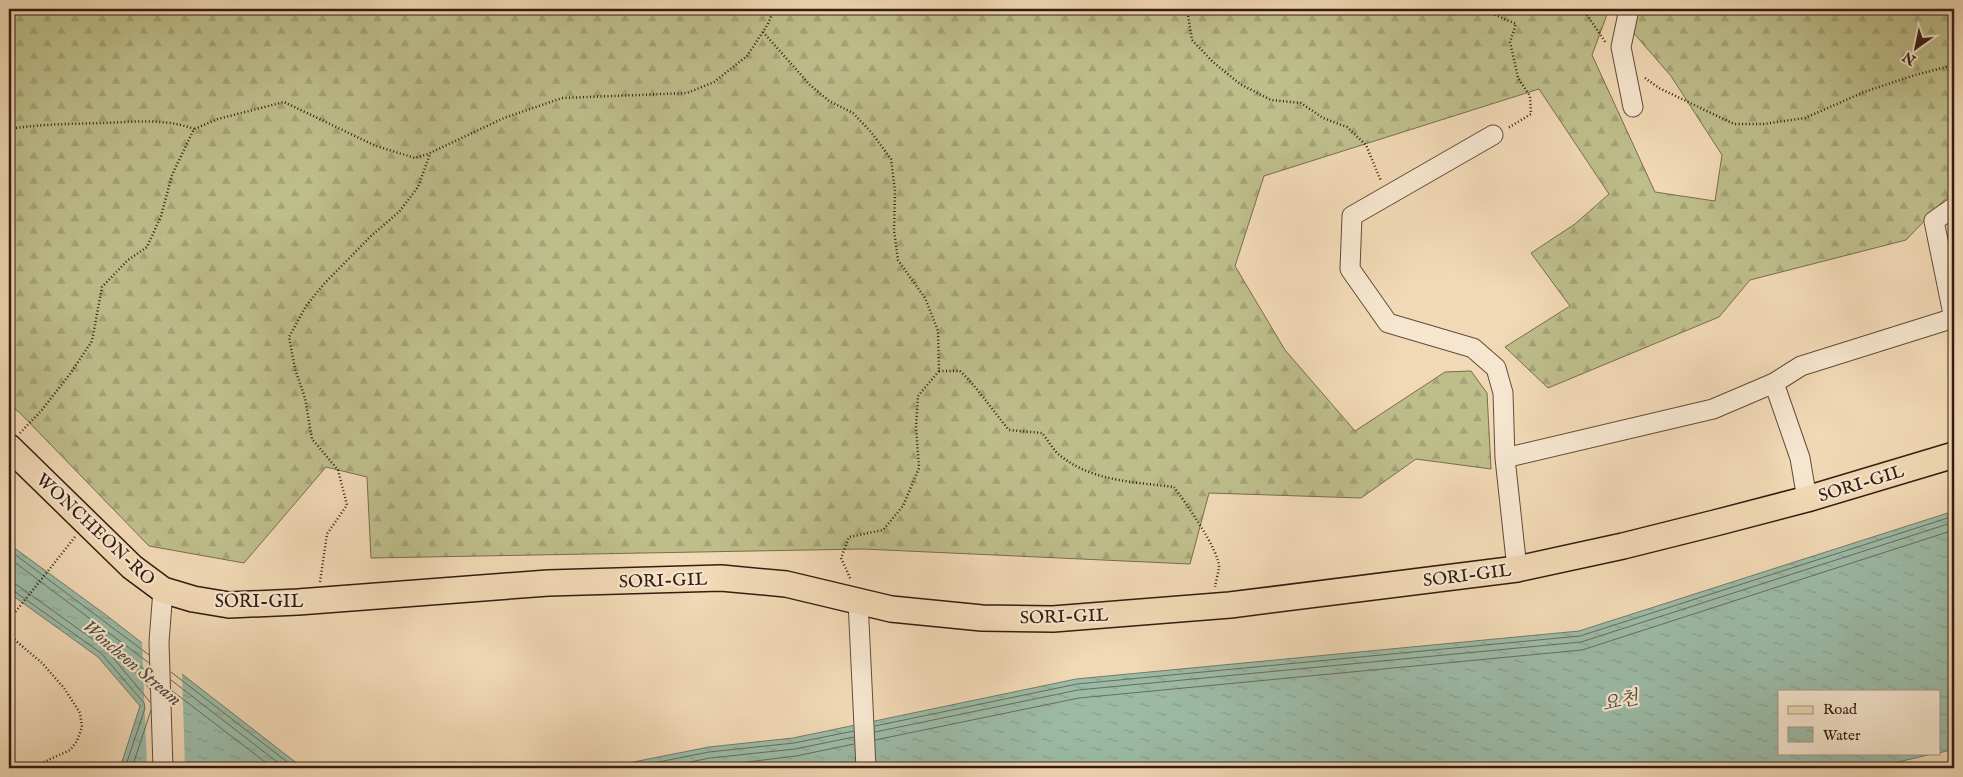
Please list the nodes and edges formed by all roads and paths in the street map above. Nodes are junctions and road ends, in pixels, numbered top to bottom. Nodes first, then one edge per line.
1 (774, 9) edge
2 (1187, 9) edge
3 (1482, 9) edge
4 (1583, 9) edge
5 (1629, 9) edge
6 (763, 32) junction
7 (1625, 64) junction
8 (1954, 65) edge
9 (1633, 107) dead end
10 (9, 128) edge
11 (194, 129) junction
12 (1493, 135) joint
13 (430, 154) junction
14 (1386, 196) junction
15 (1954, 207) edge
16 (1954, 318) edge
17 (939, 371) junction
18 (1774, 383) junction
19 (12, 442) edge
20 (1954, 455) edge
21 (1505, 458) junction
22 (1807, 499) junction
23 (66, 548) dead end
24 (1517, 569) junction
25 (163, 590) junction
26 (318, 601) junction
27 (858, 601) junction
28 (1218, 606) junction
29 (9, 620) edge
30 (9, 634) edge
31 (31, 768) edge
32 (163, 768) edge
33 (866, 768) edge

1 - 6 path
2 - 14 path
3 - 12 path
4 - 7 path
5 - 7 street
6 - 13 path
6 - 17 path
7 - 8 path
7 - 9 street
10 - 11 path
11 - 13 path
11 - 19 path
12 - 14 street
13 - 26 path
14 - 21 street
15 - 16 street
16 - 18 street
17 - 27 path
17 - 28 path
18 - 21 street
18 - 22 street
19 - 25 main road, WONCHEON-RO
20 - 22 main road, SORI-GIL
21 - 24 street
22 - 24 main road, SORI-GIL
23 - 29 path
24 - 28 main road, SORI-GIL
25 - 26 main road, SORI-GIL
25 - 32 street
26 - 27 main road, SORI-GIL
27 - 28 main road, SORI-GIL
27 - 33 street
30 - 31 path

